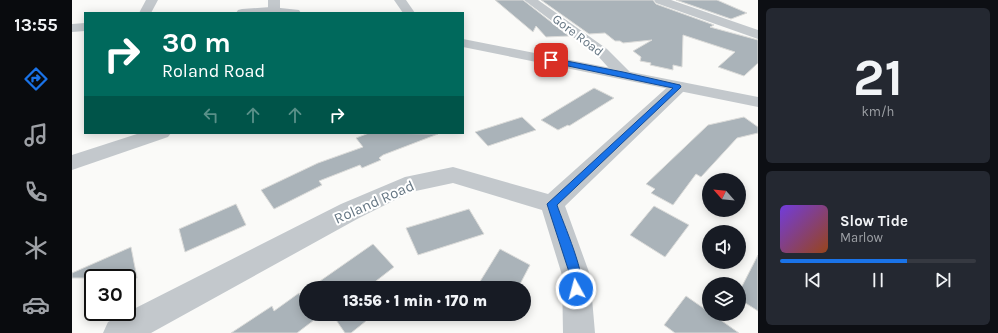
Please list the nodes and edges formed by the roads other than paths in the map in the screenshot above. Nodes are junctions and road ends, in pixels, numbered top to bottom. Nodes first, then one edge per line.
1 (152, 0) edge
2 (400, 0) edge
3 (530, 0) edge
4 (660, 0) edge
5 (303, 2) dead end
6 (274, 6) edge
7 (146, 12) edge
8 (247, 12) edge
9 (292, 12) edge
10 (408, 12) edge
11 (84, 27) edge
12 (72, 28) edge
13 (758, 35) edge
14 (464, 43) edge
15 (623, 74) junction
16 (678, 87) junction
17 (758, 102) edge
18 (158, 134) edge
19 (72, 163) edge
20 (552, 204) junction
21 (119, 333) edge
22 (579, 333) edge

1 - 7 street
2 - 10 street
3 - 15 street, Gore Road
4 - 13 street
5 - 6 street
6 - 8 street
6 - 9 street
11 - 12 street
14 - 15 street
15 - 16 street
16 - 17 street
16 - 20 street
18 - 19 street
20 - 21 street, Roland Road
20 - 22 street

